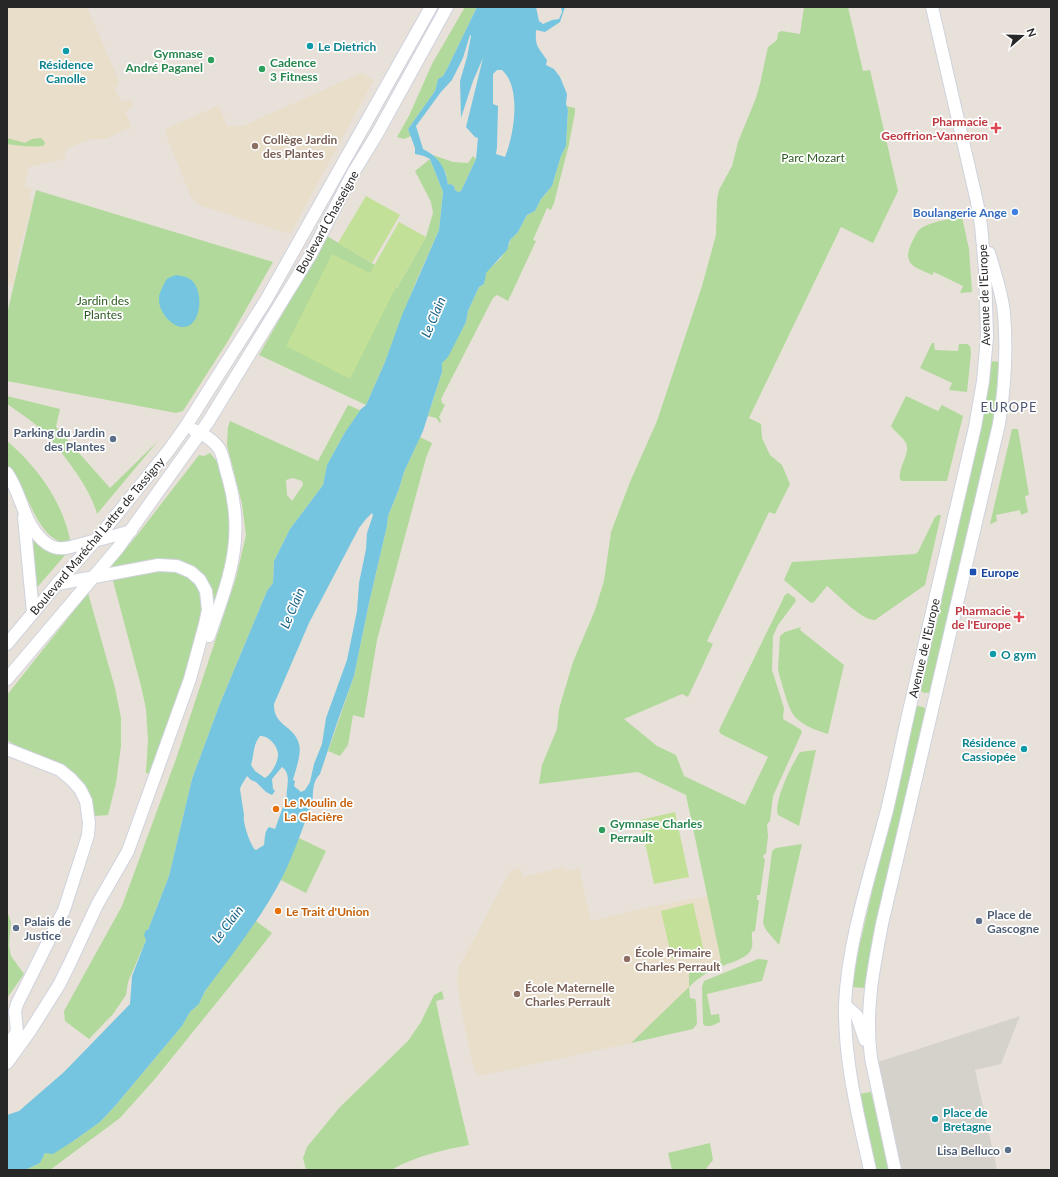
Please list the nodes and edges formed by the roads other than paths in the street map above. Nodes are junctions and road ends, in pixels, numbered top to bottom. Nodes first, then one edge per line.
1 (431, 7) edge
2 (447, 7) edge
3 (932, 7) edge
4 (981, 225) junction
5 (186, 426) junction
6 (200, 433) junction
7 (7, 473) edge
8 (22, 508) junction
9 (131, 531) junction
10 (94, 541) junction
11 (93, 578) junction
12 (57, 584) junction
13 (33, 613) junction
14 (7, 644) edge
15 (7, 679) edge
16 (190, 680) junction
17 (8, 750) edge
18 (845, 1006) junction
19 (7, 1046) edge
20 (871, 1061) junction
21 (7, 1063) edge
22 (870, 1170) edge
23 (895, 1170) edge

1 - 5 main road, Boulevard Chasseigne
2 - 6 main road, Boulevard Chasseigne
3 - 4 main road, Avenue de l'Europe
4 - 18 main road, Avenue de l'Europe
4 - 20 main road, Avenue de l'Europe
5 - 6 main road
5 - 10 main road, Boulevard Maréchal Lattre de Tassigny
6 - 9 main road, Boulevard Maréchal Lattre de Tassigny
6 - 16 main road
7 - 8 main road
8 - 10 main road
8 - 13 main road
9 - 10 main road
9 - 11 main road, Boulevard Maréchal Lattre de Tassigny
10 - 12 main road, Boulevard Maréchal Lattre de Tassigny
11 - 12 main road
11 - 15 main road, Boulevard Maréchal Lattre de Tassigny
11 - 16 main road
12 - 13 main road, Boulevard Maréchal Lattre de Tassigny
13 - 14 main road, Boulevard Maréchal Lattre de Tassigny
16 - 21 main road
17 - 19 main road
18 - 20 main road
18 - 22 main road, Avenue de l'Europe
20 - 23 main road

